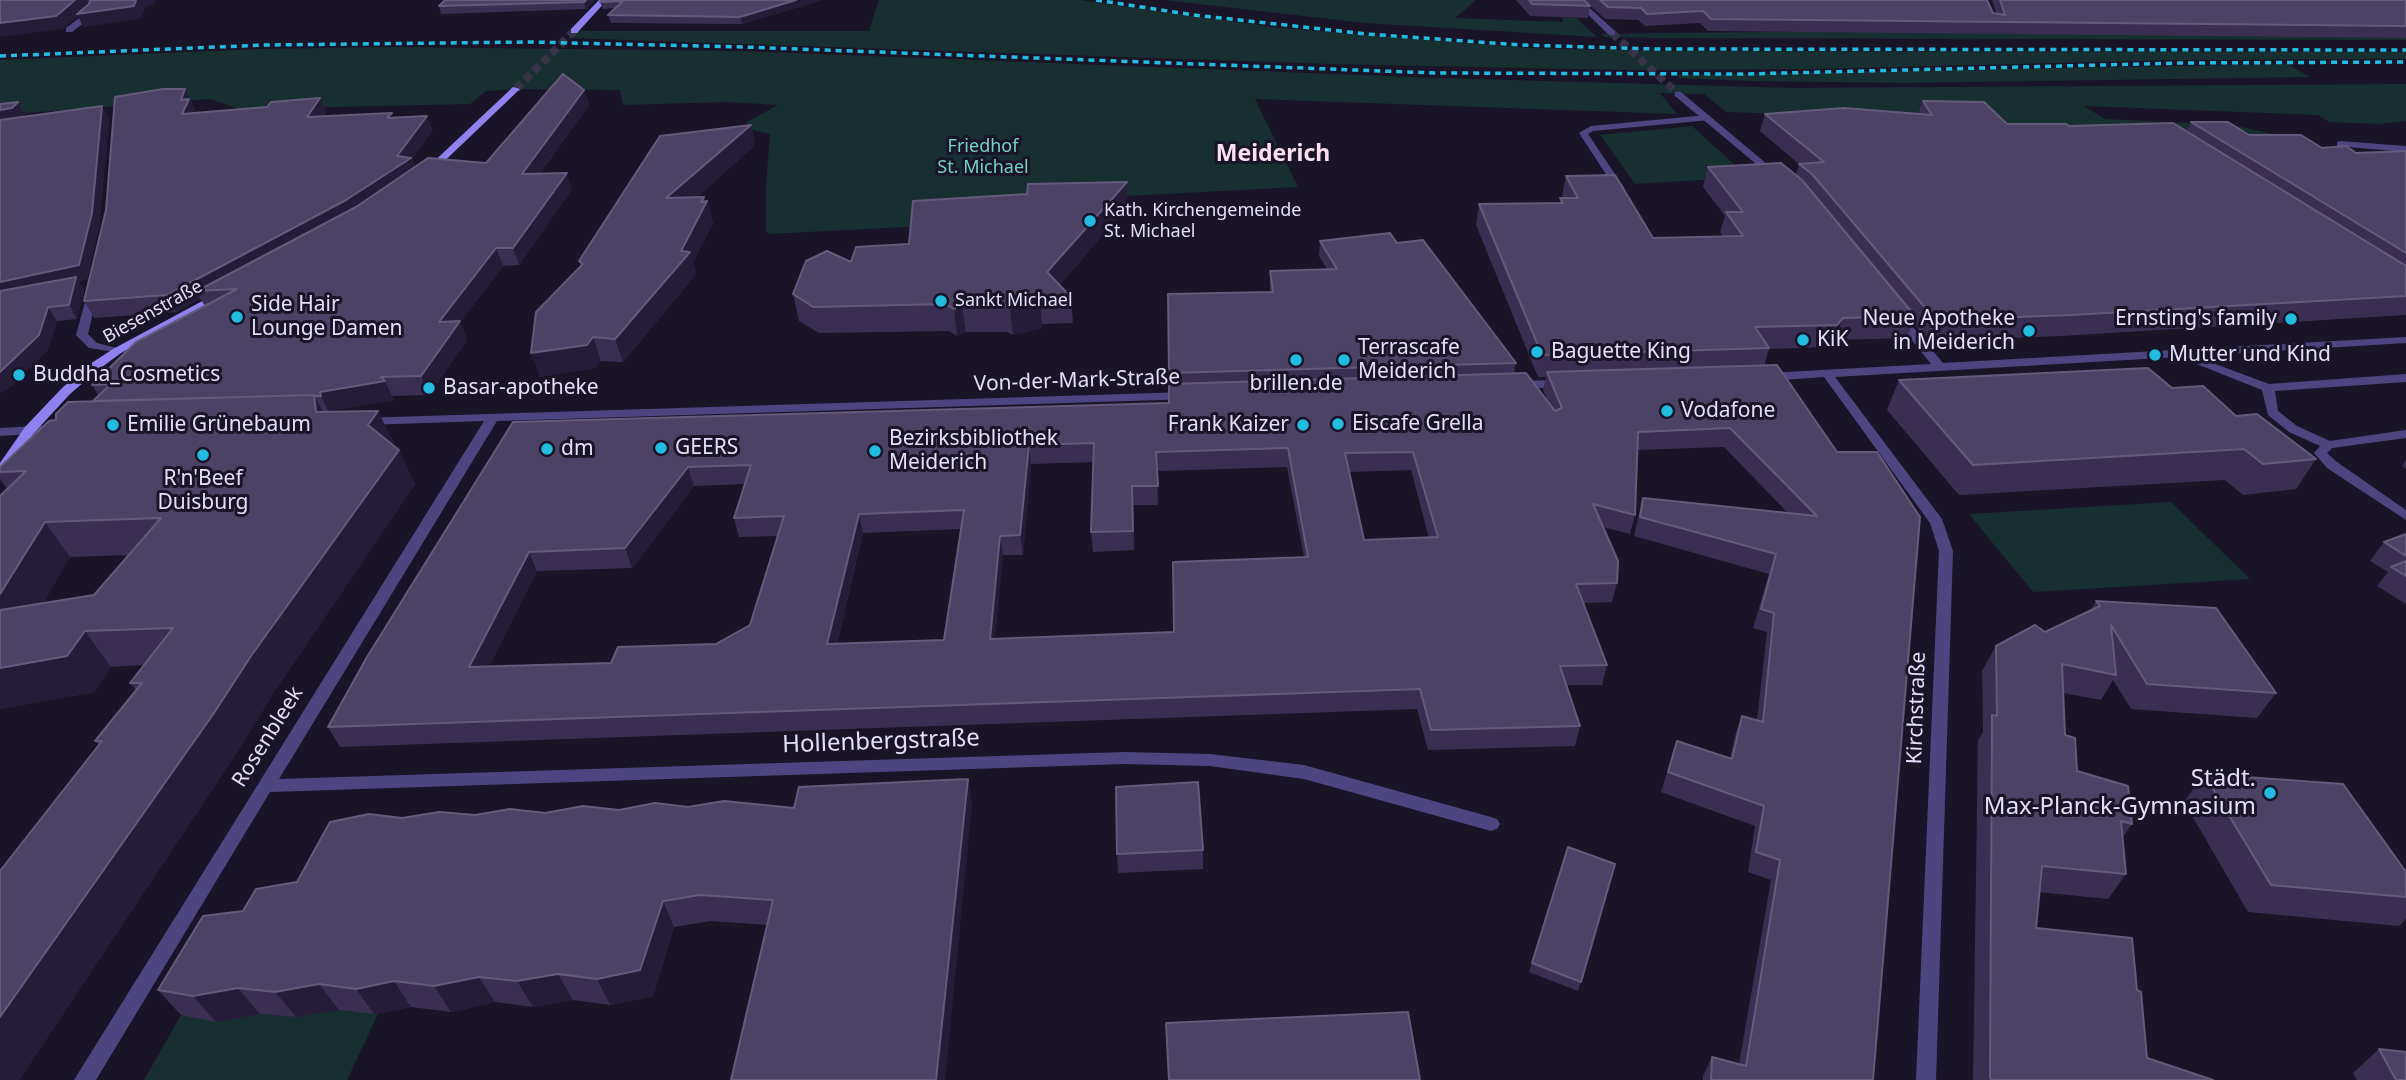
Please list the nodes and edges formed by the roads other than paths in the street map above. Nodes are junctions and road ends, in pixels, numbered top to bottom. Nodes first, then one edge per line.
1 (94, 0) edge
2 (603, 0) edge
3 (1577, 0) edge
4 (68, 30) dead end
5 (574, 31) tunnel mouth
6 (1612, 33) tunnel mouth
7 (516, 89) tunnel mouth
8 (1678, 94) tunnel mouth
9 (1707, 118) junction
10 (2340, 144) edge
11 (2406, 149) edge
12 (417, 181) edge
13 (1790, 188) edge
14 (1628, 203) edge
15 (82, 285) dead end
16 (228, 290) edge
17 (1890, 306) edge
18 (2406, 340) edge
19 (117, 351) junction
20 (2179, 354) junction
21 (1939, 366) junction
22 (1828, 375) junction
23 (1759, 377) edge
24 (2406, 378) edge
25 (1580, 383) edge
26 (1497, 386) edge
27 (2268, 388) junction
28 (1208, 396) edge
29 (492, 418) junction
30 (356, 422) edge
31 (69, 429) edge
32 (29, 430) junction
33 (0, 432) edge
34 (2406, 434) edge
35 (2328, 445) junction
36 (0, 472) edge
37 (2406, 516) edge
38 (264, 786) junction
39 (1491, 824) dead end
40 (84, 1080) edge
41 (1926, 1080) edge

1 - 4 street
2 - 5 street
3 - 6 street
7 - 12 street
8 - 9 street
9 - 13 street
9 - 14 street
10 - 11 street
15 - 19 street
16 - 19 street, Biesenstraße
17 - 21 street
18 - 20 street
19 - 32 street, Biesenstraße
20 - 21 street
20 - 27 street
21 - 22 street
22 - 23 street
22 - 41 street, Kirchstraße
24 - 27 street
25 - 26 street
27 - 35 street
28 - 29 street, Von-der-Mark-Straße
29 - 30 street, Von-der-Mark-Straße
29 - 38 street, Rosenbleek
31 - 32 street
32 - 33 street
32 - 36 street, Biesenstraße
34 - 35 street
35 - 37 street
38 - 39 street, Hollenbergstraße
38 - 40 street, Rosenbleek

